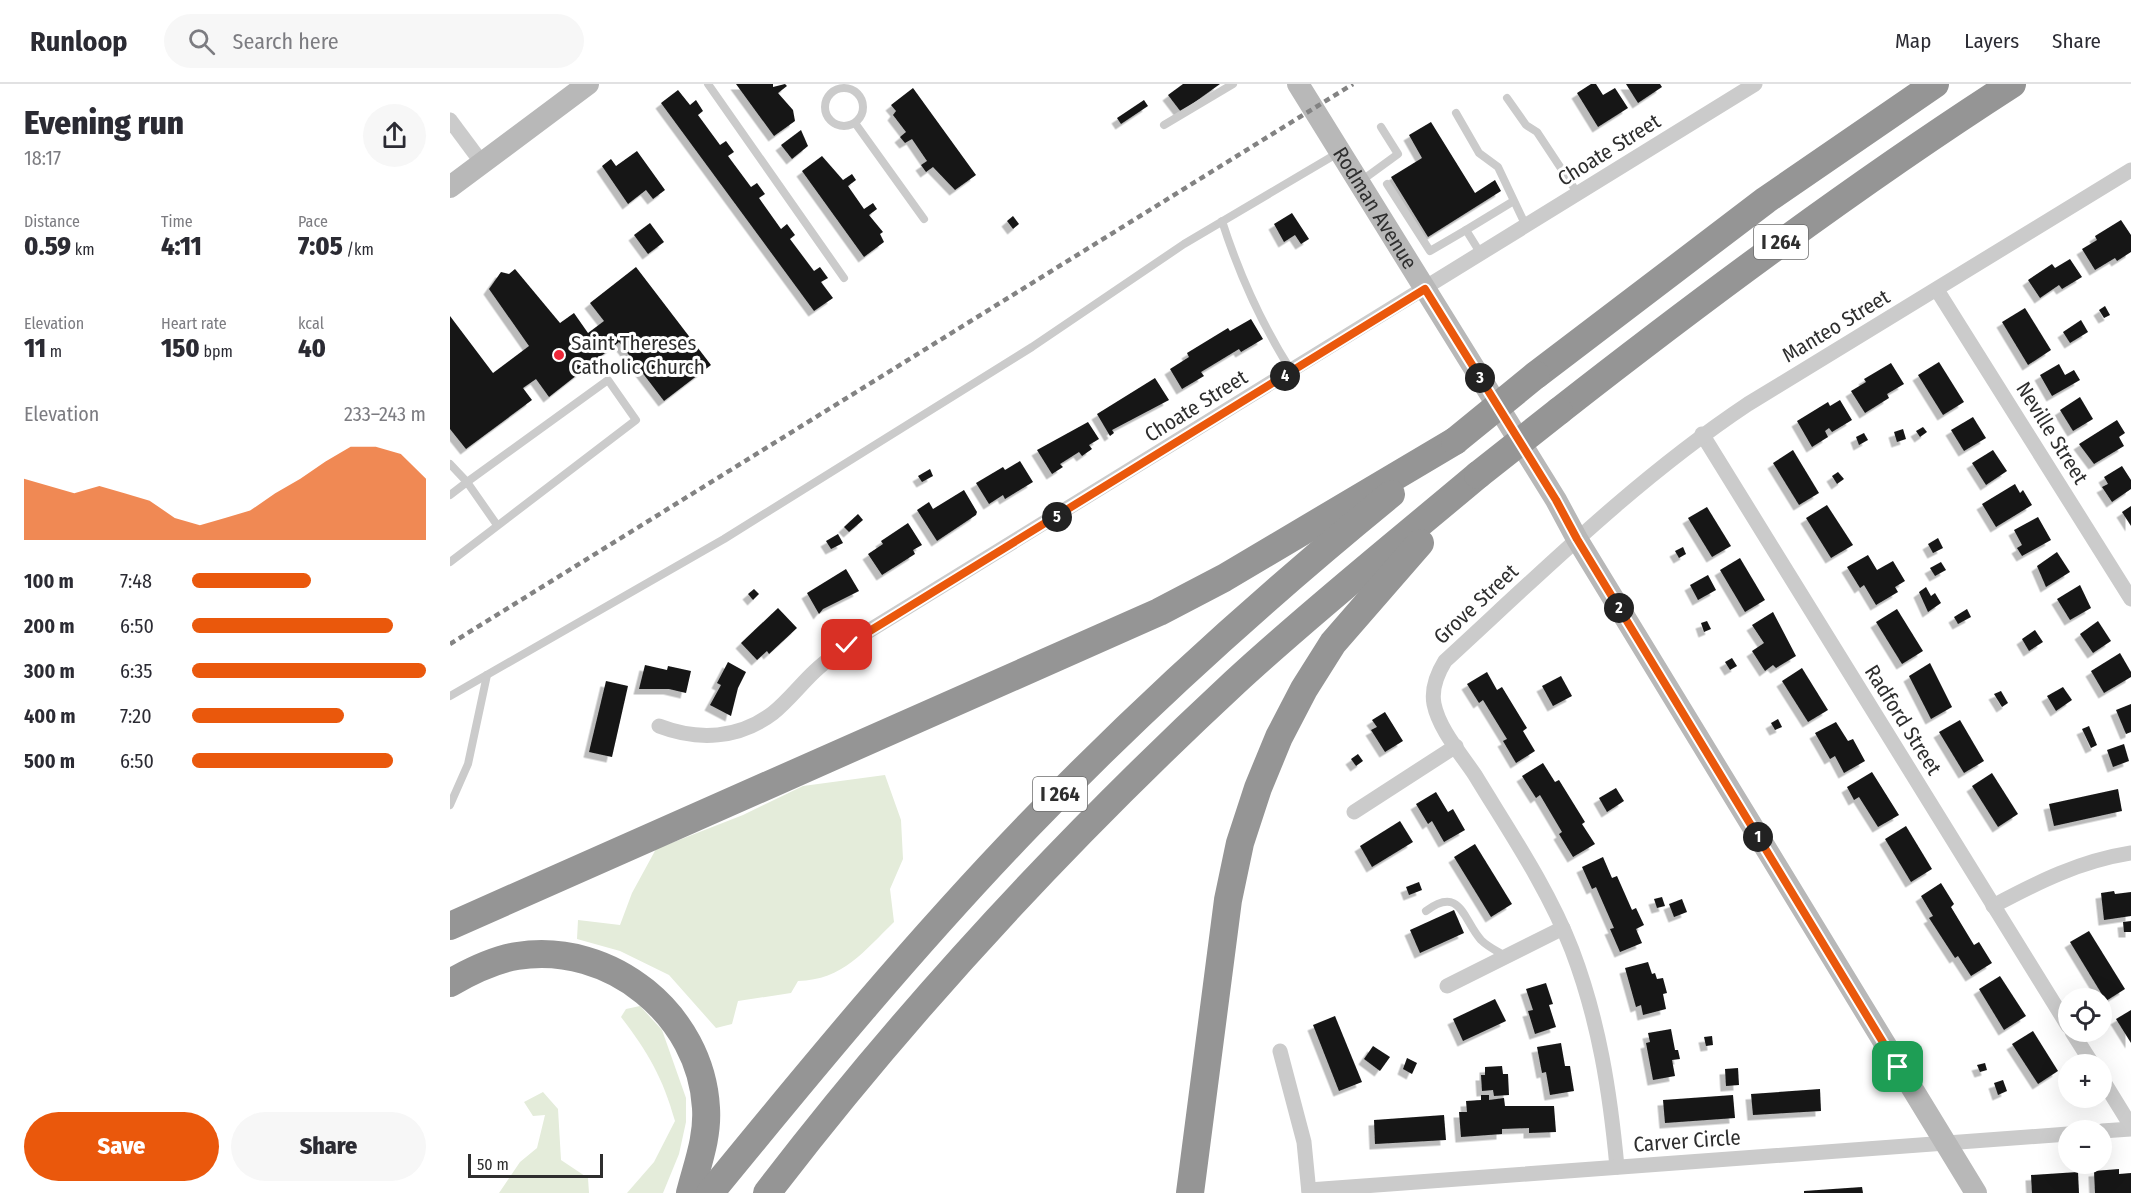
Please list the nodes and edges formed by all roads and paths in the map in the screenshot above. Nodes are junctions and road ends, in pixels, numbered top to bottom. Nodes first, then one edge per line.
1 (588, 84) edge
2 (708, 84) edge
3 (827, 84) edge
4 (1233, 84) edge
5 (1298, 84) edge
6 (1755, 84) edge
7 (1935, 84) edge
8 (2012, 84) edge
9 (833, 92) junction
10 (1507, 98) dead end
11 (1455, 113) dead end
12 (450, 120) edge
13 (855, 123) junction
14 (1164, 125) dead end
15 (1381, 127) dead end
16 (1341, 151) junction
17 (482, 163) junction
18 (2131, 170) edge
19 (1359, 182) junction
20 (1387, 184) dead end
21 (450, 187) edge
22 (1578, 194) junction
23 (1512, 202) junction
24 (924, 219) dead end
25 (1222, 221) junction
26 (1526, 226) junction
27 (1466, 230) junction
28 (1481, 254) junction
29 (844, 278) dead end
30 (1425, 289) junction
31 (1937, 290) junction
32 (1292, 372) junction
33 (1702, 434) junction
34 (1455, 441) junction
35 (450, 464) edge
36 (1478, 475) junction
37 (467, 482) junction
38 (450, 495) edge
39 (497, 525) junction
40 (1577, 539) junction
41 (450, 562) edge
42 (2131, 599) edge
43 (487, 675) junction
44 (450, 696) edge
45 (659, 726) dead end
46 (1456, 746) junction
47 (450, 805) edge
48 (1354, 812) dead end
49 (2131, 853) edge
50 (1993, 906) junction
51 (1426, 912) dead end
52 (450, 926) edge
53 (1563, 928) junction
54 (1506, 957) junction
55 (450, 983) edge
56 (1447, 986) dead end
57 (2058, 1010) edge
58 (1281, 1051) dead end
59 (2112, 1096) edge
60 (2131, 1128) edge
61 (2112, 1130) edge
62 (2058, 1135) edge
63 (1945, 1143) junction
64 (1617, 1167) junction
65 (1309, 1191) edge
66 (690, 1193) edge
67 (710, 1193) edge
68 (767, 1193) edge
69 (1190, 1193) edge
70 (1976, 1193) edge

1 - 17 street
2 - 29 lane
3 - 9 lane
4 - 14 lane
5 - 16 street, Rodman Avenue
6 - 22 street, Choate Street
7 - 34 highway, I 264, bridge
8 - 36 highway, I 264, bridge
9 - 13 lane
9 - 13 lane
10 - 22 lane
11 - 23 lane
12 - 17 street
13 - 24 lane
15 - 19 lane
16 - 19 street, Rodman Avenue
16 - 25 lane
17 - 21 street
18 - 31 street, Manteo Street
19 - 30 street, Rodman Avenue
20 - 27 lane
22 - 26 street, Choate Street
23 - 26 lane
23 - 27 lane
25 - 32 lane
25 - 43 lane
26 - 28 street, Choate Street
27 - 28 lane
28 - 30 street, Choate Street
30 - 32 street, Choate Street
30 - 40 street, Rodman Avenue
31 - 33 street, Manteo Street
31 - 42 street, Neville Street
32 - 45 street, Choate Street
33 - 40 street, Manteo Street
33 - 50 street, Radford Street
34 - 52 highway
34 - 67 highway, I 264
35 - 37 lane
36 - 68 highway, I 264
36 - 69 highway
37 - 38 lane
37 - 39 lane
37 - 39 lane
39 - 41 lane
40 - 46 street, Grove Street
40 - 63 street, Rodman Avenue
43 - 44 lane
43 - 47 lane
46 - 48 street
46 - 53 street, Grove Street
49 - 50 street
50 - 57 street, Radford Street
51 - 54 lane
53 - 54 street
53 - 64 street, Grove Street
54 - 56 street
55 - 66 highway
58 - 65 street
59 - 60 street
60 - 61 street
62 - 63 street, Carver Circle
63 - 64 street, Carver Circle
63 - 70 street, Rodman Avenue
64 - 65 street, Carver Circle

